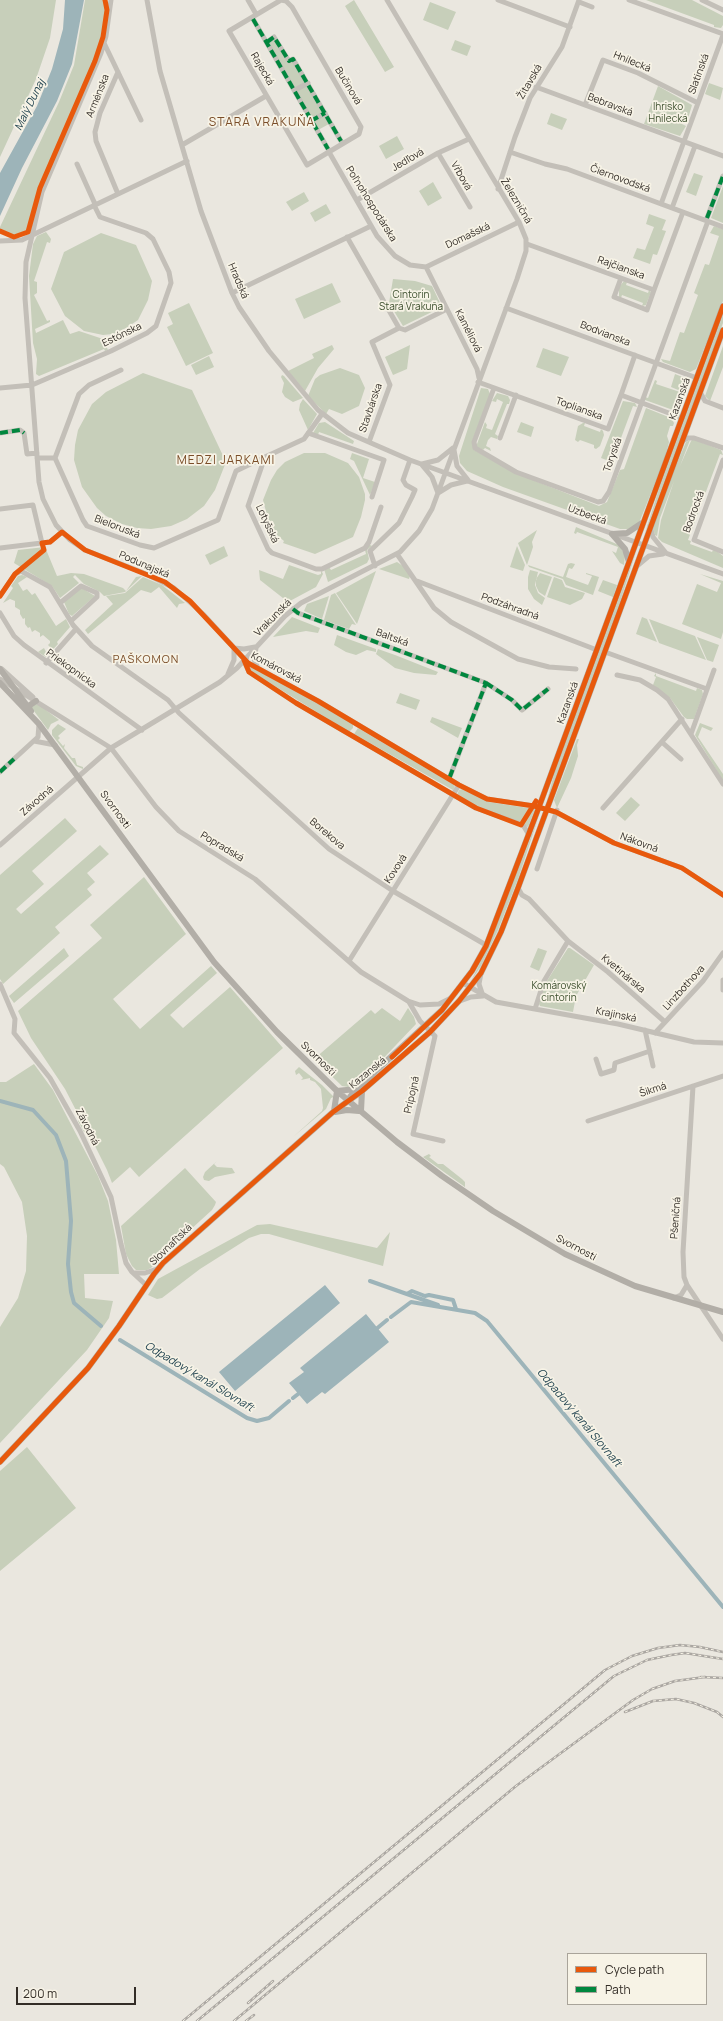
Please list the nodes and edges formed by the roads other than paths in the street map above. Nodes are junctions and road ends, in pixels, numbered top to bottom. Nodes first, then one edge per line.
1 (111, 0) edge
2 (248, 0) edge
3 (387, 0) edge
4 (498, 0) edge
5 (629, 0) edge
6 (702, 0) edge
7 (148, 1) edge
8 (579, 1) edge
9 (592, 7) dead end
10 (723, 10) edge
11 (255, 16) junction
12 (570, 27) junction
13 (723, 34) edge
14 (267, 42) junction
15 (104, 43) junction
16 (285, 55) junction
17 (278, 59) junction
18 (118, 72) junction
19 (308, 83) junction
20 (536, 87) junction
21 (295, 90) junction
22 (266, 96) junction
23 (698, 103) junction
24 (585, 105) junction
25 (325, 113) junction
26 (141, 120) dead end
27 (311, 121) junction
28 (469, 138) junction
29 (341, 141) dead end
30 (684, 142) junction
31 (182, 145) junction
32 (695, 146) junction
33 (328, 151) junction
34 (510, 152) junction
35 (438, 153) junction
36 (723, 156) edge
37 (187, 161) junction
38 (77, 164) dead end
39 (488, 170) junction
40 (504, 174) junction
41 (723, 176) edge
42 (498, 189) junction
43 (118, 194) junction
44 (357, 200) junction
45 (661, 204) junction
46 (95, 205) junction
47 (470, 207) dead end
48 (672, 208) junction
49 (683, 212) junction
50 (708, 220) junction
51 (519, 222) junction
52 (372, 226) junction
53 (723, 227) edge
54 (31, 234) junction
55 (347, 237) junction
56 (0, 241) edge
57 (527, 244) junction
58 (426, 267) junction
59 (621, 278) junction
60 (654, 290) junction
61 (232, 293) junction
62 (723, 306) edge
63 (506, 308) junction
64 (447, 309) junction
65 (399, 328) junction
66 (723, 330) edge
67 (635, 355) junction
68 (488, 358) junction
69 (473, 361) junction
70 (656, 363) junction
71 (121, 370) dead end
72 (697, 378) junction
73 (479, 381) junction
74 (32, 385) junction
75 (0, 388) edge
76 (494, 388) junction
77 (700, 392) junction
78 (621, 395) junction
79 (516, 396) junction
80 (641, 403) junction
81 (723, 408) edge
82 (322, 414) junction
83 (682, 418) junction
84 (0, 433) edge
85 (308, 433) junction
86 (500, 438) dead end
87 (682, 441) junction
88 (369, 442) junction
89 (454, 448) junction
90 (723, 448) edge
91 (37, 456) junction
92 (265, 457) junction
93 (55, 458) junction
94 (410, 460) junction
95 (723, 460) edge
96 (422, 464) junction
97 (445, 473) junction
98 (468, 481) junction
99 (438, 493) junction
100 (372, 496) dead end
101 (381, 507) dead end
102 (0, 509) edge
103 (644, 522) junction
104 (650, 526) junction
105 (62, 532) junction
106 (612, 534) junction
107 (42, 543) junction
108 (636, 543) junction
109 (643, 545) junction
110 (0, 548) edge
111 (723, 552) edge
112 (397, 554) junction
113 (666, 554) junction
114 (629, 562) junction
115 (375, 566) junction
116 (635, 567) junction
117 (723, 574) edge
118 (417, 581) junction
119 (0, 596) edge
120 (60, 603) junction
121 (293, 609) junction
122 (0, 613) edge
123 (71, 621) junction
124 (76, 629) junction
125 (256, 647) junction
126 (234, 648) junction
127 (597, 650) junction
128 (605, 652) junction
129 (244, 660) junction
130 (46, 663) junction
131 (0, 668) edge
132 (237, 668) junction
133 (258, 668) junction
134 (576, 669) dead end
135 (714, 670) dead end
136 (249, 672) junction
137 (617, 675) dead end
138 (227, 676) junction
139 (0, 679) edge
140 (0, 683) edge
141 (486, 683) junction
142 (14, 688) junction
143 (548, 689) dead end
144 (707, 690) junction
145 (36, 701) junction
146 (29, 708) junction
147 (176, 710) junction
148 (682, 718) junction
149 (696, 720) junction
150 (39, 724) junction
151 (142, 730) junction
152 (691, 734) junction
153 (34, 741) junction
154 (664, 744) dead end
155 (55, 745) junction
156 (111, 748) junction
157 (681, 759) dead end
158 (71, 767) junction
159 (86, 770) junction
160 (0, 772) edge
161 (78, 776) junction
162 (449, 779) junction
163 (723, 784) edge
164 (459, 785) junction
165 (454, 796) junction
166 (539, 807) junction
167 (602, 808) dead end
168 (547, 809) junction
169 (556, 810) junction
170 (529, 835) junction
171 (0, 845) edge
172 (536, 869) dead end
173 (518, 888) junction
174 (392, 891) junction
175 (522, 895) junction
176 (723, 895) edge
177 (513, 901) junction
178 (568, 941) junction
179 (486, 945) junction
180 (723, 953) edge
181 (349, 962) junction
182 (481, 973) junction
183 (723, 980) edge
184 (463, 983) junction
185 (0, 984) edge
186 (470, 988) junction
187 (723, 990) edge
188 (453, 996) junction
189 (484, 996) junction
190 (408, 1001) junction
191 (459, 1001) junction
192 (535, 1009) junction
193 (665, 1022) junction
194 (425, 1026) junction
195 (645, 1030) junction
196 (430, 1032) junction
197 (655, 1032) junction
198 (723, 1043) edge
199 (650, 1051) junction
200 (596, 1059) dead end
201 (653, 1066) dead end
202 (723, 1076) edge
203 (693, 1086) junction
204 (359, 1090) junction
205 (337, 1091) junction
206 (348, 1100) junction
207 (361, 1111) junction
208 (333, 1112) junction
209 (588, 1121) dead end
210 (443, 1141) dead end
211 (157, 1269) junction
212 (134, 1273) junction
213 (146, 1284) junction
214 (687, 1285) junction
215 (674, 1298) junction
216 (701, 1306) junction
217 (723, 1312) edge
218 (723, 1339) edge
219 (0, 1462) edge

1 - 15 street, Podunajská
2 - 11 street, Poľnohospodárska
3 - 28 street, Železničná
4 - 12 street
5 - 13 street, Slatinská
6 - 10 street
7 - 31 street, Hradská
8 - 9 street, Žitavská
8 - 12 street, Žitavská
11 - 14 street, Poľnohospodárska
11 - 22 street, Rajecká
11 - 33 street, Bučinová
12 - 20 street, Žitavská
13 - 23 street, Slatinská
14 - 16 street
14 - 17 street, Poľnohospodárska
15 - 18 street, Arménska
15 - 54 street, Podunajská
16 - 17 street
16 - 19 street
17 - 21 street, Poľnohospodárska
18 - 26 street, Arménska
18 - 43 street, Arménska
19 - 21 street
19 - 25 street
20 - 24 street, Bebravská
20 - 34 street, Žitavská
21 - 27 street, Poľnohospodárska
22 - 31 street, Rajecká
22 - 33 street
23 - 24 street, Hnilecká
23 - 30 street, Slatinská
24 - 30 street, Bebravská
25 - 27 street
25 - 29 street
27 - 33 street, Poľnohospodárska
28 - 35 street, Jedľová
28 - 39 street, Železničná
30 - 32 street, Bebravská
30 - 45 street, Slatinská
31 - 37 street, Hradská
32 - 36 street, Bebravská
32 - 48 street
33 - 44 street, Poľnohospodárska
34 - 40 street, Žitavská
34 - 45 street, Čiernovodská
35 - 44 street, Jedľová
35 - 47 street, Vŕbová
37 - 43 street
37 - 61 street, Hradská
38 - 46 street, Estónska
39 - 40 street
39 - 42 street, Železničná
40 - 42 street, Žitavská
41 - 50 street, Toryská
42 - 51 street, Železničná
43 - 46 street
44 - 52 street, Poľnohospodárska
45 - 48 street, Čiernovodská
46 - 54 street
46 - 74 street, Estónska
48 - 49 street, Čiernovodská
49 - 50 street, Čiernovodská
49 - 60 street, Rajčianska
50 - 53 street, Čiernovodská
50 - 70 street, Toryská
51 - 57 street, Železničná
51 - 58 street, Domašská
52 - 55 street
52 - 58 street, Poľnohospodárska
54 - 56 street
54 - 74 street, Podunajská
55 - 61 street
55 - 65 street
57 - 59 street, Rajčianska
57 - 63 street
58 - 64 street, Kaméliová
59 - 60 street, Rajčianska
59 - 60 street
61 - 82 street, Hradská
62 - 72 main road, Kazanská
63 - 67 street, Bodvianska
63 - 68 street
64 - 65 street, Stavbárska
64 - 69 street, Kaméliová
65 - 88 street, Stavbárska
66 - 77 main road, Kazanská
67 - 70 street, Bodvianska
67 - 78 street
68 - 69 street, Kaméliová
68 - 73 street
69 - 73 street, Kaméliová
70 - 72 street, Bodvianska
70 - 80 street, Toryská
71 - 93 street
72 - 83 main road, Kazanská
73 - 76 street, Toplianska
73 - 89 street
74 - 75 street, Estónska
74 - 91 street, Podunajská
76 - 79 street, Toplianska
76 - 80 street, Toryská
77 - 81 street
77 - 87 main road, Kazanská
78 - 79 street, Toplianska
78 - 80 street
79 - 86 street
80 - 83 street
82 - 85 street
82 - 88 street, Hradská
83 - 103 main road, Kazanská
84 - 91 street
85 - 92 street
85 - 100 street
87 - 90 street
87 - 104 main road, Kazanská
88 - 94 street, Hradská
89 - 96 street
89 - 97 street
89 - 98 street
91 - 93 street
91 - 105 street, Podunajská
92 - 93 street, Bieloruská
92 - 101 street, Lotyšská
94 - 96 street, Hradská
94 - 115 street
95 - 111 street, Bodrocká
96 - 97 street, Hradská
96 - 99 street
97 - 98 street, Uzbecká
97 - 99 street, Vrakunská
98 - 99 street
98 - 106 street, Uzbecká
99 - 112 street, Vrakunská
102 - 107 street
103 - 106 main road
103 - 108 main road, Kazanská
104 - 109 main road, Kazanská
104 - 113 street
105 - 107 street
105 - 126 street, Podunajská
106 - 108 street, Uzbecká
106 - 114 main road
107 - 110 street
108 - 109 street, Uzbecká
108 - 114 main road, Kazanská
109 - 113 street, Uzbecká
109 - 116 main road, Kazanská
112 - 115 street, Vrakunská
112 - 118 street
113 - 116 street
113 - 117 street, Uzbecká
114 - 127 main road, Kazanská
115 - 121 street, Vrakunská
116 - 128 main road, Kazanská
118 - 127 street, Podzáhradná
118 - 134 street
119 - 120 street, Borekova
120 - 123 street, Borekova
120 - 123 street
121 - 125 street, Vrakunská
121 - 141 street, Baltská
122 - 130 street, Priekopnícka
123 - 124 street, Borekova
124 - 130 street
124 - 147 street, Borekova
125 - 126 street
125 - 129 street, Vrakunská
125 - 133 street
126 - 129 street, Podunajská
126 - 138 street
127 - 166 main road, Kazanská
128 - 144 street
128 - 168 main road, Kazanská
129 - 132 street, Vrakunská
129 - 133 street, Komárovská
129 - 136 street, Komárovská
130 - 151 street, Priekopnícka
131 - 142 main road, Popradská
131 - 145 street, Popradská
132 - 136 street
132 - 138 street, Vrakunská
133 - 162 street, Komárovská
135 - 144 street
136 - 165 street, Komárovská
137 - 148 street
138 - 147 street, Vrakunská
139 - 142 street, Popradská
140 - 150 main road, Svornosti
141 - 143 street, Baltská
141 - 162 street
142 - 145 street, Popradská
142 - 146 main road, Svornosti
144 - 149 street
145 - 146 main road
145 - 156 street, Popradská
146 - 150 main road, Svornosti
147 - 151 street, Vrakunská
147 - 174 street, Borekova
148 - 149 street
148 - 152 street
148 - 167 street
149 - 152 street
150 - 153 street
150 - 155 main road, Svornosti
151 - 156 street, Vrakunská
152 - 163 street
153 - 155 street
153 - 160 street
154 - 157 street
155 - 158 main road, Svornosti
156 - 159 street, Závodná
156 - 181 street, Popradská
158 - 159 street
158 - 161 main road, Svornosti
159 - 161 street, Závodná
161 - 171 street, Závodná
161 - 205 main road, Svornosti
162 - 164 street, Komárovská
164 - 165 street, Kovová
164 - 166 street, Komárovská
165 - 170 street, Komárovská
165 - 174 street, Kovová
166 - 168 street, Komárovská
166 - 170 main road, Kazanská
168 - 169 street, Nákovná
168 - 173 main road, Kazanská
169 - 172 street
169 - 176 street, Nákovná
170 - 179 main road, Kazanská
173 - 175 street, Kvetinárska
173 - 177 main road, Kazanská
174 - 179 street, Borekova
174 - 181 street, Kovová
175 - 177 street
175 - 178 street, Kvetinárska
177 - 182 main road, Kazanská
178 - 192 street
178 - 193 street, Kvetinárska
179 - 184 main road, Kazanská
180 - 193 street, Linzbothova
181 - 190 street, Popradská
182 - 186 main road, Kazanská
182 - 189 street
183 - 187 street
184 - 186 street, Krajinská
184 - 188 main road, Kazanská
185 - 212 street, Závodná
186 - 189 street, Krajinská
186 - 191 main road, Kazanská
188 - 190 street, Popradská
188 - 194 main road, Kazanská
189 - 191 street
189 - 192 street, Krajinská
190 - 194 street, Popradská
191 - 196 main road, Kazanská
192 - 195 street, Krajinská
193 - 197 street, Linzbothova
194 - 196 street, Popradská
194 - 204 main road, Kazanská
195 - 197 street, Krajinská
195 - 199 street
196 - 204 main road, Kazanská
196 - 210 street, Prípojná
197 - 198 street, Krajinská
199 - 200 street
199 - 201 street
202 - 203 street, Šikmá
203 - 209 street, Šikmá
203 - 214 street, Pšeničná
204 - 205 main road
204 - 206 main road, Kazanská
204 - 207 main road
205 - 206 main road, Svornosti
205 - 208 main road
206 - 207 main road, Svornosti
206 - 208 main road, Slovnaftská
207 - 208 main road
207 - 215 main road, Svornosti
208 - 211 main road, Slovnaftská
211 - 212 street
211 - 213 main road, Slovnaftská
212 - 213 street, Závodná
213 - 219 main road, Slovnaftská
214 - 215 street
214 - 216 street, Pšeničná
215 - 216 main road, Svornosti
216 - 217 main road, Svornosti
216 - 218 street, Pšeničná

